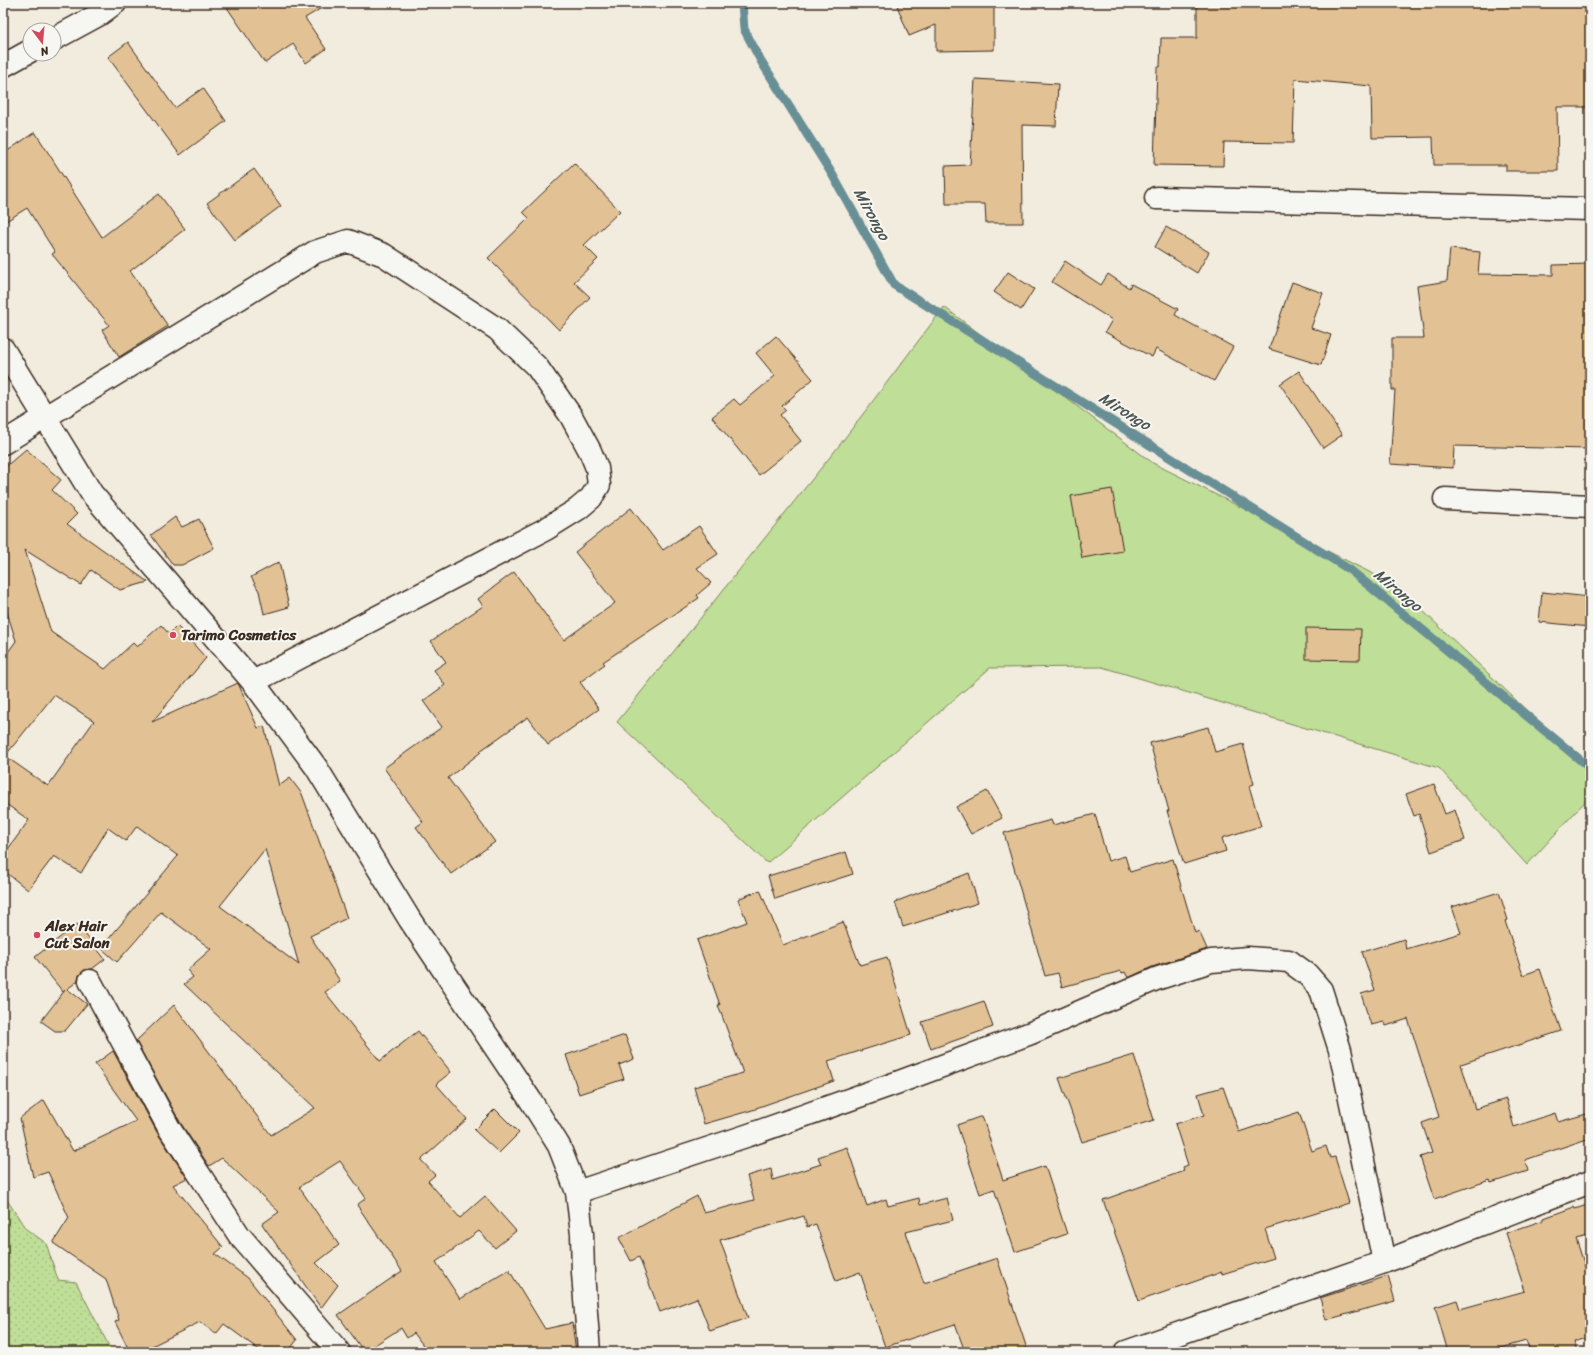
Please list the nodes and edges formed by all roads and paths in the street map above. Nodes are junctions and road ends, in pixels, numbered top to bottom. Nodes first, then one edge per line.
1 (115, 3) edge
2 (62, 34) edge
3 (22, 55) edge
4 (3, 66) edge
5 (1156, 198) dead end
6 (1590, 209) edge
7 (3, 349) edge
8 (46, 418) junction
9 (3, 444) edge
10 (1445, 499) dead end
11 (1590, 506) edge
12 (253, 682) junction
13 (90, 981) dead end
14 (1590, 1182) edge
15 (577, 1192) junction
16 (1384, 1262) junction
17 (339, 1352) edge
18 (589, 1352) edge
19 (1126, 1352) edge

1 - 2 street
3 - 4 street
5 - 6 street
7 - 8 street
8 - 9 street
8 - 12 street
8 - 12 street
10 - 11 street
12 - 15 street
13 - 17 street
14 - 16 street
15 - 16 street
15 - 18 street
16 - 19 street

